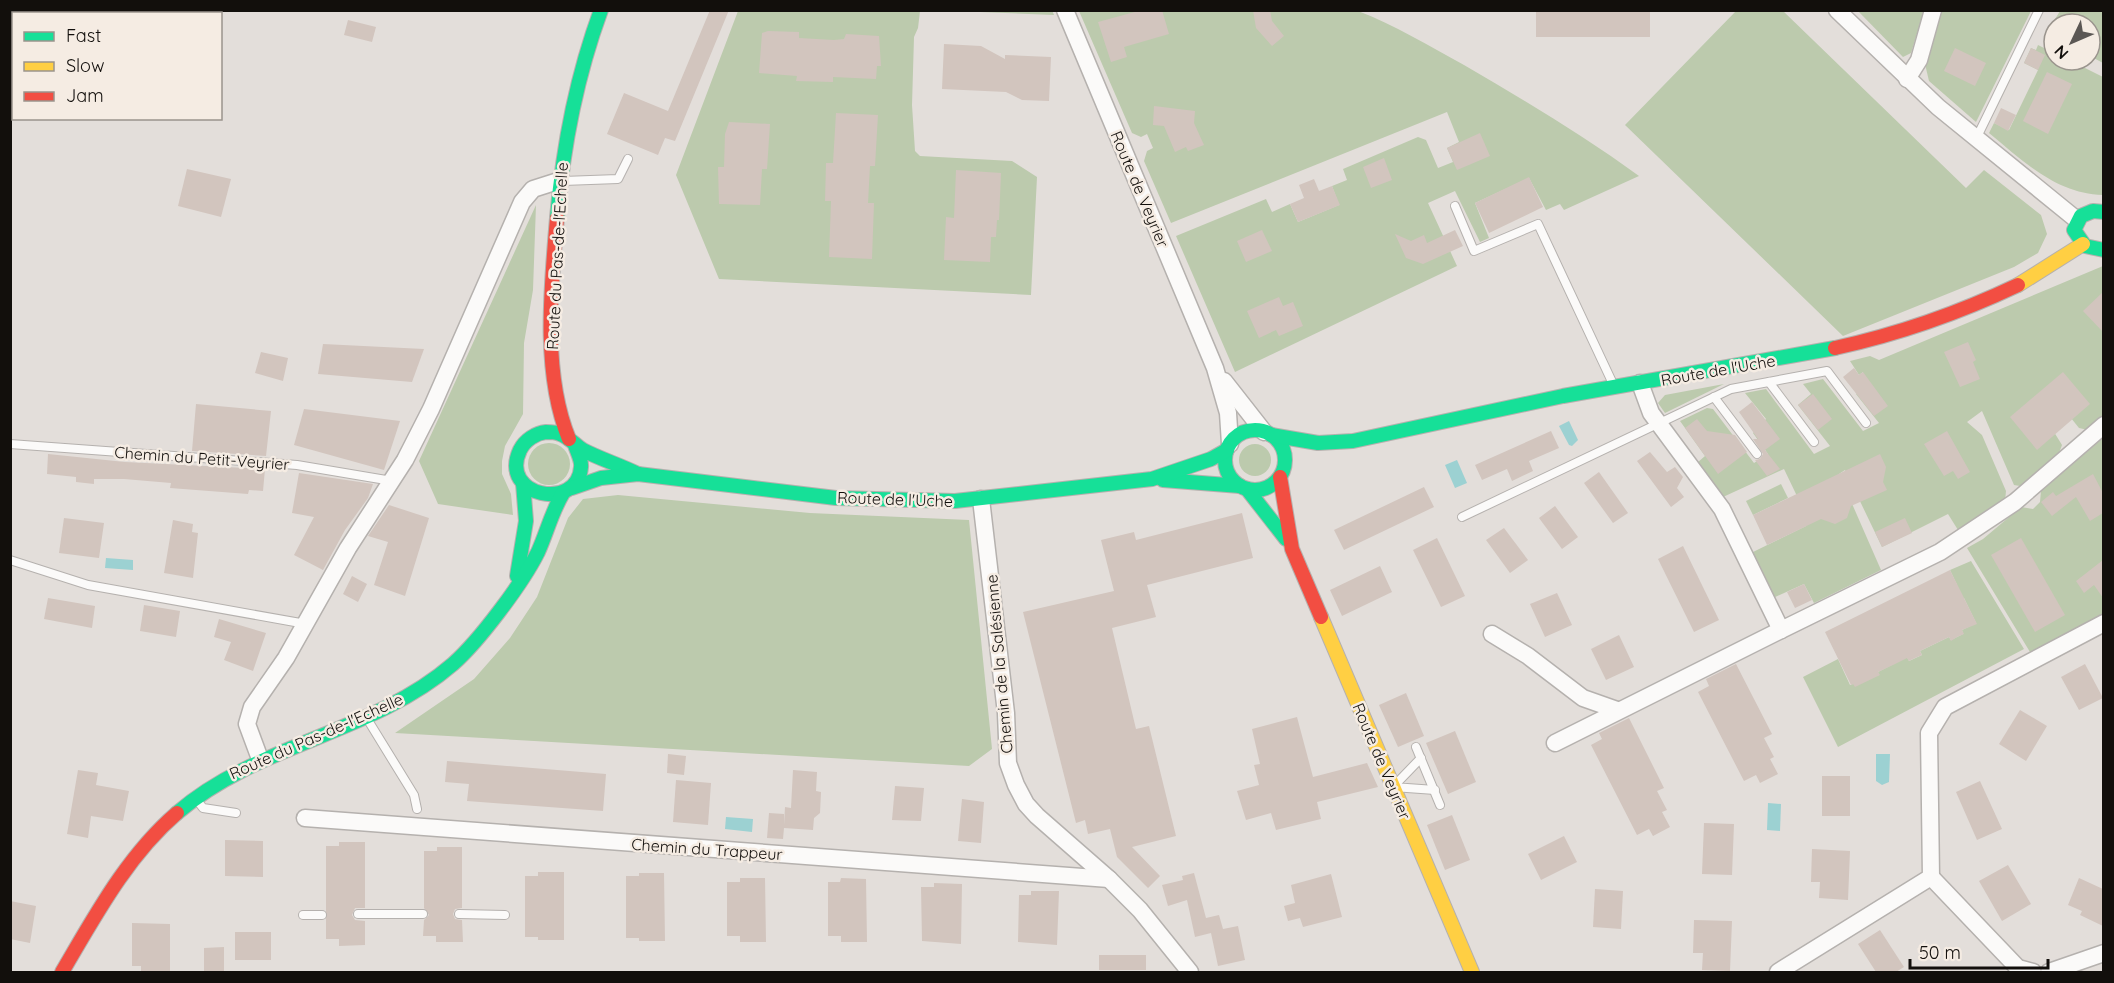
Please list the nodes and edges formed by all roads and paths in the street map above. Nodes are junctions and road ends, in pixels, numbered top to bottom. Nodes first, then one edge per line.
1 (601, 10) edge
2 (1065, 10) edge
3 (1837, 10) edge
4 (1933, 10) edge
5 (2039, 10) edge
6 (1907, 79) junction
7 (1976, 139) junction
8 (628, 159) dead end
9 (558, 181) junction
10 (1455, 206) dead end
11 (2103, 212) edge
12 (2077, 220) junction
13 (2083, 244) junction
14 (2103, 250) edge
15 (552, 363) junction
16 (1215, 368) junction
17 (1769, 382) junction
18 (1640, 383) junction
19 (1615, 387) junction
20 (1714, 397) junction
21 (1866, 423) dead end
22 (1659, 424) junction
23 (2103, 425) edge
24 (1268, 433) junction
25 (527, 441) junction
26 (572, 442) junction
27 (1814, 442) dead end
28 (1335, 443) junction
29 (10, 444) edge
30 (1228, 447) junction
31 (1757, 454) dead end
32 (1291, 467) junction
33 (638, 474) junction
34 (1152, 479) junction
35 (393, 481) junction
36 (523, 483) junction
37 (1244, 488) junction
38 (567, 490) junction
39 (981, 500) junction
40 (1462, 517) dead end
41 (1292, 549) junction
42 (10, 560) edge
43 (513, 590) junction
44 (2103, 623) edge
45 (307, 624) junction
46 (1781, 630) junction
47 (1492, 634) dead end
48 (1617, 710) junction
49 (366, 716) junction
50 (1555, 743) dead end
51 (1416, 747) dead end
52 (1421, 758) junction
53 (260, 759) junction
54 (1393, 787) junction
55 (1435, 790) junction
56 (194, 797) junction
57 (1440, 805) dead end
58 (417, 810) dead end
59 (236, 813) dead end
60 (305, 818) dead end
61 (1931, 877) junction
62 (1109, 879) junction
63 (358, 914) dead end
64 (423, 914) dead end
65 (459, 914) dead end
66 (303, 915) dead end
67 (322, 915) dead end
68 (505, 915) dead end
69 (2103, 953) edge
70 (62, 972) edge
71 (1191, 972) edge
72 (1472, 972) edge
73 (1778, 972) edge
74 (2033, 972) edge
75 (2049, 972) edge

1 - 9 street, Route du Pas-de-l'Echelle
2 - 16 street, Route de Veyrier
3 - 6 street
4 - 6 street
5 - 7 lane
6 - 7 street
7 - 12 street
8 - 9 lane
9 - 15 street, Route du Pas-de-l'Echelle
9 - 35 street
10 - 19 lane
11 - 12 street
12 - 13 street
13 - 14 street
13 - 18 street, Route de l'Uche
15 - 25 street, Route du Pas-de-l'Echelle
15 - 26 street, Route du Pas-de-l'Echelle
16 - 24 street, Route de Veyrier
16 - 30 street, Route de Veyrier
17 - 20 lane
17 - 21 lane
17 - 27 lane
18 - 19 street, Route de l'Uche
18 - 22 street
19 - 28 street, Route de l'Uche
20 - 22 lane
20 - 31 lane
22 - 40 lane
22 - 46 street
23 - 46 street
24 - 28 street, Route de l'Uche
24 - 30 street
24 - 32 street
25 - 26 street
25 - 36 street
26 - 33 street, Route de l'Uche
26 - 38 street
28 - 32 street, Route de l'Uche
29 - 35 lane, Chemin du Petit-Veyrier
30 - 34 street, Route de l'Uche
30 - 37 street
32 - 37 street
32 - 41 street, Route de Veyrier
33 - 38 street, Route de l'Uche
33 - 39 street, Route de l'Uche
34 - 37 street, Route de l'Uche
34 - 39 street, Route de l'Uche
35 - 45 street
36 - 38 street
36 - 43 street, Route du Pas-de-l'Echelle
37 - 41 street, Route de Veyrier
38 - 43 street, Route du Pas-de-l'Echelle
39 - 62 street, Chemin de la Salésienne
41 - 54 street, Route de Veyrier
42 - 45 lane
43 - 49 street, Route du Pas-de-l'Echelle
44 - 61 street
45 - 53 street
46 - 48 street
47 - 48 street
48 - 50 street
49 - 53 street, Route du Pas-de-l'Echelle
49 - 58 lane
51 - 52 lane
52 - 54 lane
52 - 55 lane
53 - 56 street, Route du Pas-de-l'Echelle
54 - 55 lane
54 - 72 street, Route de Veyrier
55 - 57 lane
56 - 59 lane
56 - 70 street, Route du Pas-de-l'Echelle
60 - 62 street, Chemin du Trappeur
61 - 73 street
61 - 74 street
62 - 71 street, Chemin de la Salésienne
63 - 64 lane
65 - 68 lane
66 - 67 lane
69 - 75 street

